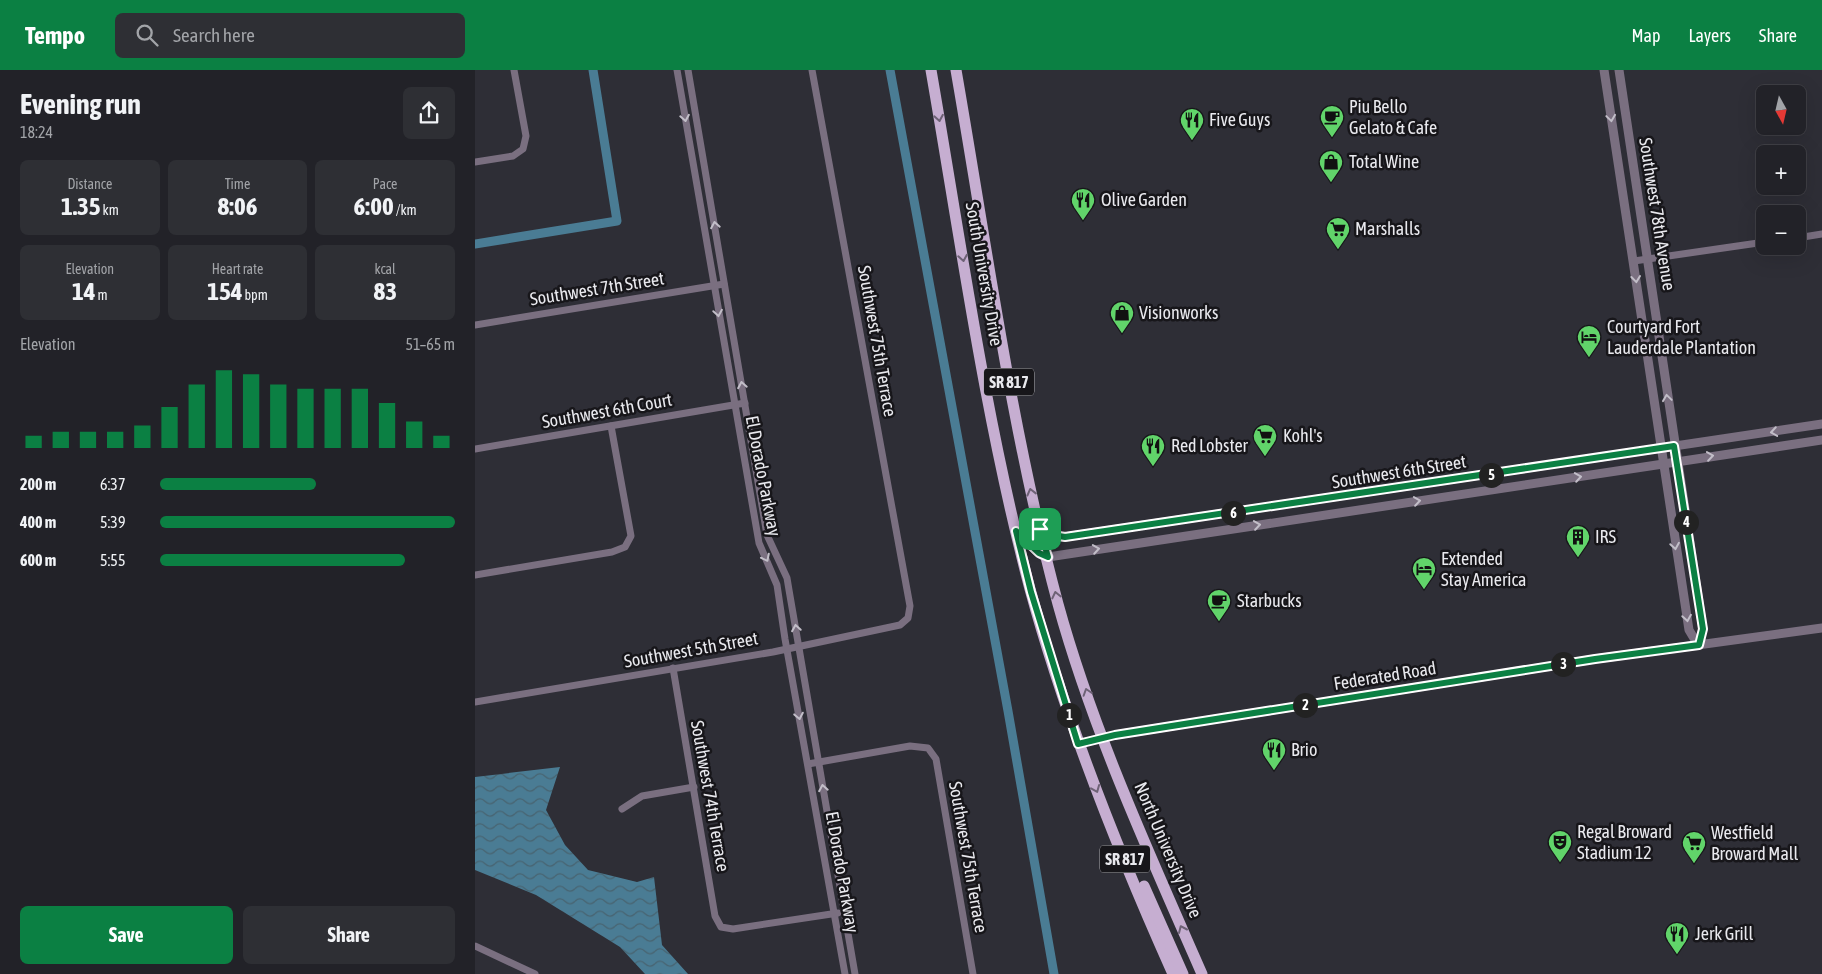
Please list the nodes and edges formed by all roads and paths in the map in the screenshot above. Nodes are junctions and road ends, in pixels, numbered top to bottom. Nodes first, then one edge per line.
1 (514, 70) edge
2 (689, 70) edge
3 (811, 70) edge
4 (931, 70) edge
5 (956, 70) edge
6 (1604, 70) edge
7 (677, 71) edge
8 (1618, 73) edge
9 (475, 162) edge
10 (1822, 234) edge
11 (1806, 237) edge
12 (1756, 243) edge
13 (1648, 259) junction
14 (1634, 261) junction
15 (725, 284) junction
16 (713, 285) junction
17 (475, 325) edge
18 (745, 404) junction
19 (734, 405) junction
20 (1822, 424) edge
21 (611, 426) junction
22 (1822, 440) edge
23 (1674, 446) junction
24 (1660, 448) junction
25 (475, 449) edge
26 (1677, 461) junction
27 (1662, 464) junction
28 (1040, 529) junction
29 (1016, 531) junction
30 (1048, 557) junction
31 (475, 575) edge
32 (908, 618) joint
33 (1822, 628) edge
34 (1699, 645) junction
35 (799, 646) junction
36 (787, 649) junction
37 (673, 668) junction
38 (475, 702) edge
39 (1103, 738) junction
40 (1078, 744) junction
41 (819, 762) junction
42 (808, 764) junction
43 (694, 787) junction
44 (621, 809) dead end
45 (1130, 873) junction
46 (844, 912) junction
47 (834, 914) junction
48 (475, 946) edge
49 (535, 974) edge
50 (845, 974) edge
51 (855, 974) edge
52 (973, 974) edge
53 (1173, 974) edge
54 (1183, 974) edge
55 (1202, 974) edge

1 - 9 street
2 - 7 street
15 -> 2 street, El Dorado Parkway
3 - 32 street, Southwest 75th Terrace
4 -> 29 main road, South University Drive / SR 817
28 -> 5 main road, South University Drive / SR 817
6 -> 14 street, Southwest 78th Avenue
7 -> 16 street, El Dorado Parkway
8 - 13 street, Southwest 78th Avenue
10 - 11 street
12 - 13 street
13 - 14 street
23 -> 13 street, Southwest 78th Avenue
14 -> 24 street, Southwest 78th Avenue
15 - 16 street, Southwest 7th Street
18 -> 15 street, El Dorado Parkway
16 - 17 street, Southwest 7th Street
16 -> 19 street, El Dorado Parkway
18 - 19 street, Southwest 6th Court
35 -> 18 street, El Dorado Parkway
19 - 21 street, Southwest 6th Court
19 -> 36 street, El Dorado Parkway
20 -> 23 street, Southwest 6th Street
21 - 25 street, Southwest 6th Court
21 - 31 street
26 -> 22 street, Southwest 6th Street
23 - 24 street, Southwest 6th Street
23 - 26 street, Southwest 78th Avenue
24 - 27 street, Southwest 78th Avenue
24 - 28 street, Southwest 6th Street
26 - 27 street, Southwest 6th Street
26 - 34 street, Southwest 78th Avenue
30 -> 27 street, Southwest 6th Street
27 -> 34 street, Southwest 78th Avenue
28 - 30 main road, South University Drive / SR 817
29 - 30 main road
29 - 40 main road, South University Drive / SR 817
39 -> 30 main road, South University Drive / SR 817
32 - 35 street, Southwest 5th Street
33 - 34 street, Federated Road
34 - 39 street, Federated Road
35 - 36 street, Southwest 5th Street
35 - 41 street, El Dorado Parkway
36 - 37 street, Southwest 5th Street
36 -> 42 street, El Dorado Parkway
37 - 38 street, Southwest 5th Street
37 - 43 street, Southwest 74th Terrace
39 - 40 street, Federated Road
55 -> 39 main road, North University Drive / SR 817
40 -> 45 main road, SR 817
41 - 42 street
46 -> 41 street, El Dorado Parkway
41 - 52 street, Southwest 75th Terrace
42 - 47 street, El Dorado Parkway
43 - 44 street
43 - 47 street, Southwest 74th Terrace
45 - 53 main road, SR 817
45 - 54 main road
46 - 47 street
46 - 51 street, El Dorado Parkway
47 - 50 street, El Dorado Parkway
48 - 49 street

